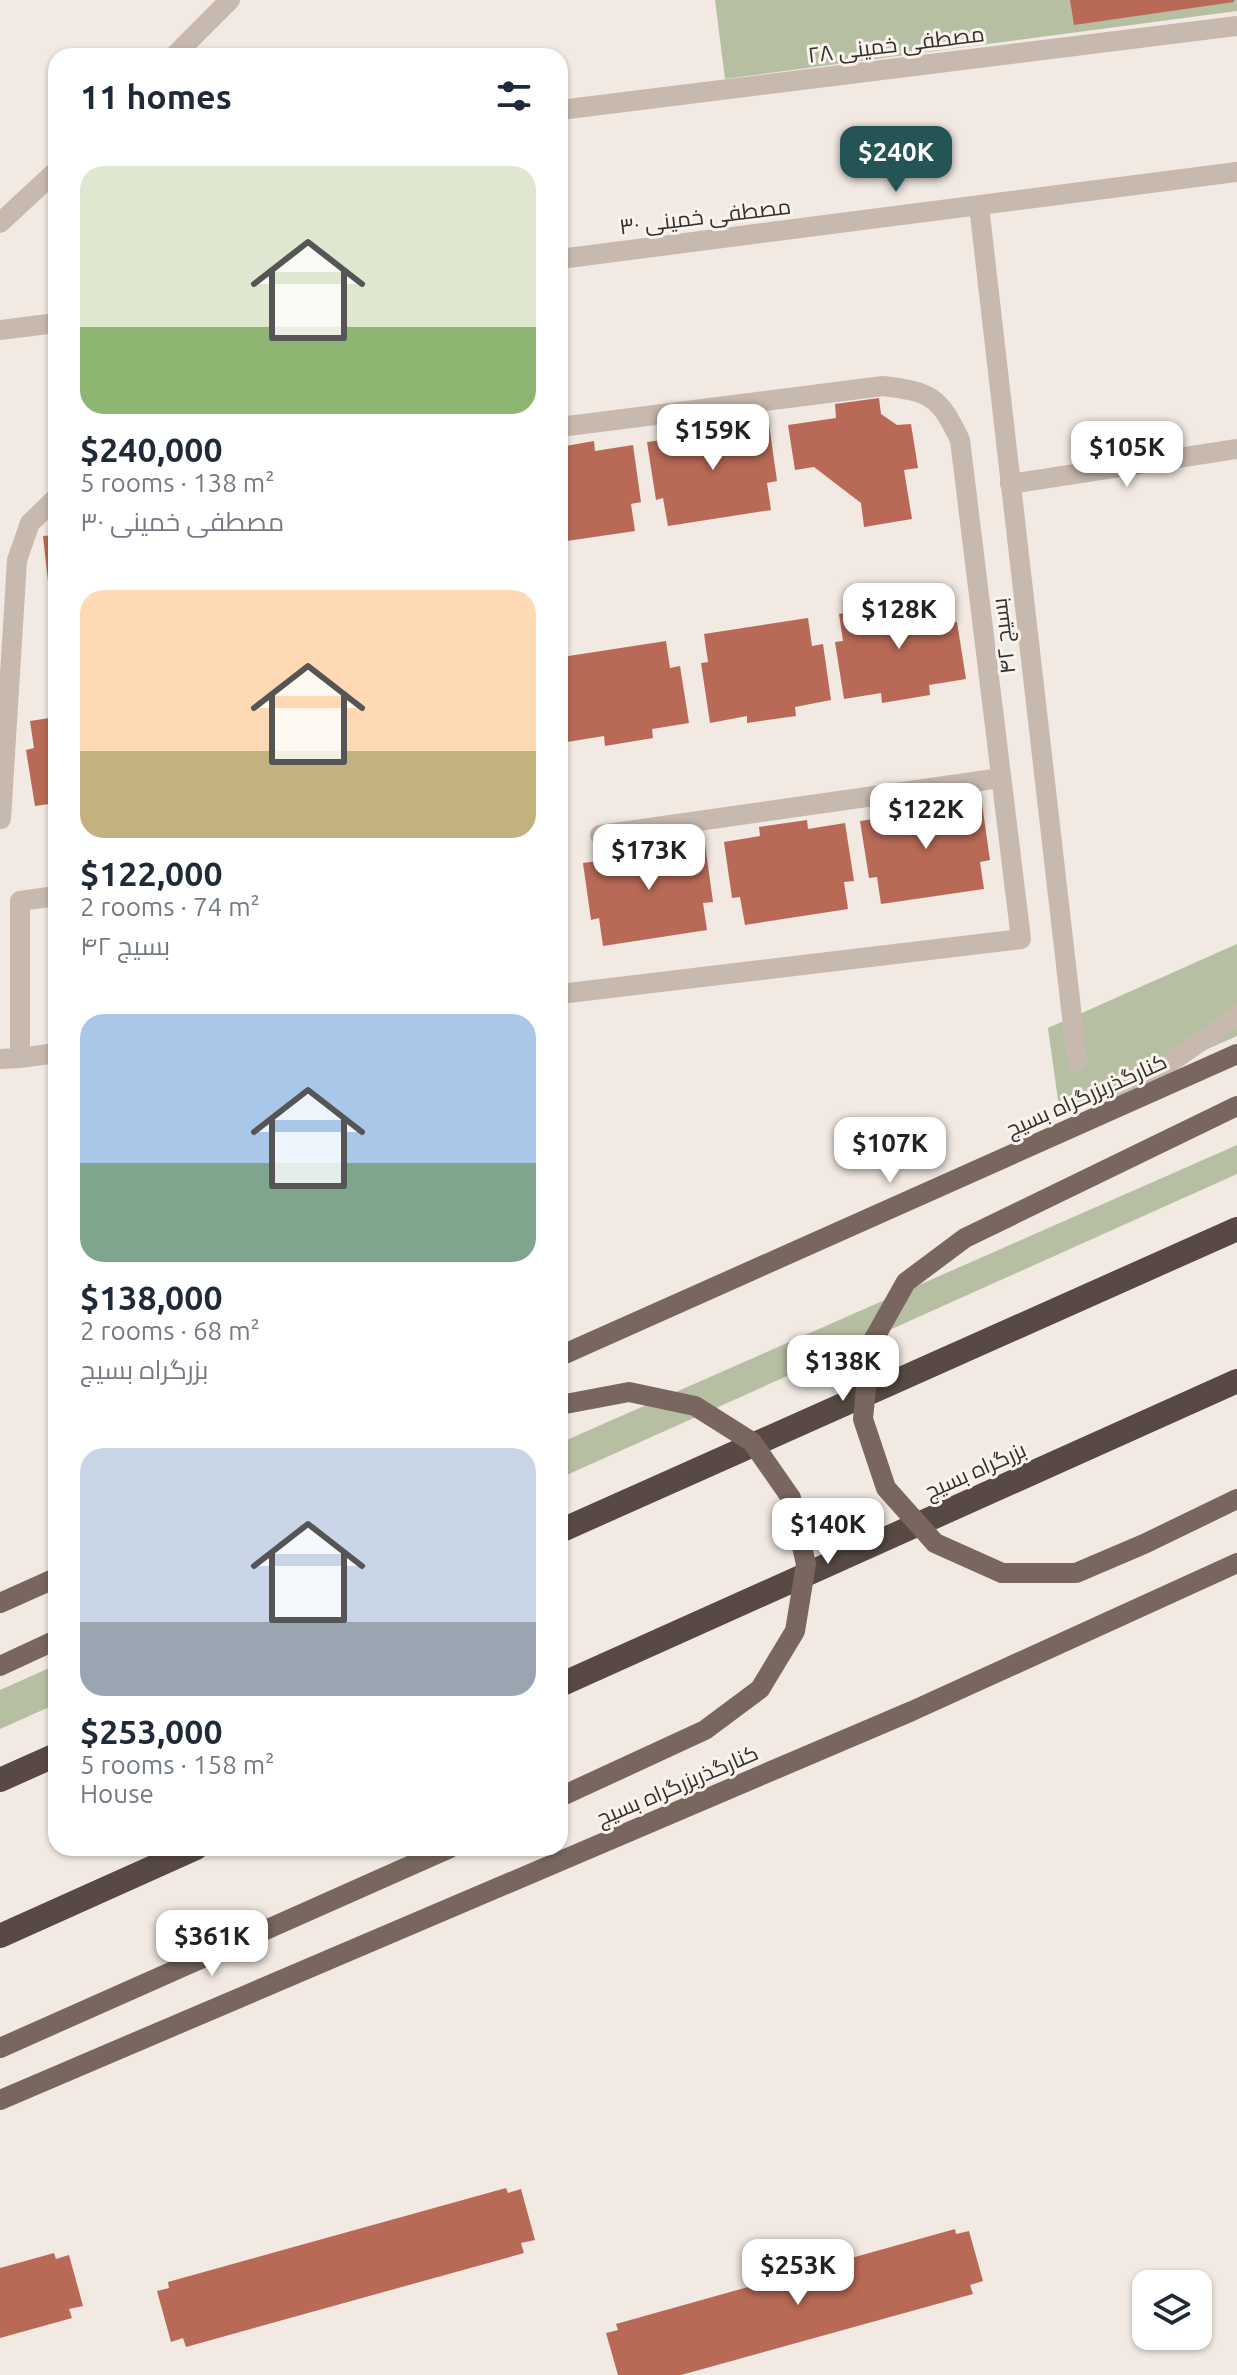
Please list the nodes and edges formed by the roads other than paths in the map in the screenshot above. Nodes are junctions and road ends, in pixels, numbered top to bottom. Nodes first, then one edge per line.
1 (230, 0) edge
2 (1237, 26) edge
3 (182, 48) edge
4 (568, 109) edge
5 (1237, 172) edge
6 (48, 178) edge
7 (979, 206) junction
8 (0, 223) edge
9 (568, 258) edge
10 (48, 324) edge
11 (0, 330) edge
12 (568, 426) edge
13 (1237, 449) edge
14 (1010, 484) junction
15 (48, 506) edge
16 (1001, 778) junction
17 (1, 819) edge
18 (600, 835) dead end
19 (48, 897) edge
20 (568, 993) edge
21 (1237, 1016) edge
22 (48, 1054) edge
23 (1237, 1054) edge
24 (10, 1058) edge
25 (1077, 1061) dead end
26 (1237, 1106) edge
27 (1086, 1121) junction
28 (1237, 1229) edge
29 (568, 1352) edge
30 (1237, 1381) edge
31 (568, 1403) edge
32 (1237, 1499) edge
33 (568, 1527) edge
34 (1237, 1563) edge
35 (48, 1582) edge
36 (0, 1603) edge
37 (48, 1644) edge
38 (0, 1666) edge
39 (568, 1681) edge
40 (48, 1759) edge
41 (0, 1780) edge
42 (568, 1793) edge
43 (178, 1856) edge
44 (432, 1856) edge
45 (0, 1936) edge
46 (0, 2048) edge
47 (0, 2100) edge

1 - 3 street
2 - 4 street, مصطفی خمینی ۲۸
5 - 7 street, مصطفی خمینی ۳۰
6 - 8 street
7 - 9 street, مصطفی خمینی ۳۰
7 - 14 street, بسیج ۴۲
10 - 11 street
12 - 16 street
13 - 14 street
14 - 25 street, بسیج ۴۲
15 - 17 street
16 - 18 street
16 - 20 street
19 - 24 street
21 - 27 street
22 - 24 street
23 - 27 main road, کنارگذربزرگراه بسیج
26 - 32 main road, bridge
27 - 29 main road, کنارگذربزرگراه بسیج
28 - 33 highway
30 - 39 highway, بزرگراه بسیج
31 - 42 main road, bridge
34 - 47 main road, کنارگذربزرگراه بسیج
35 - 36 main road
37 - 38 main road
40 - 41 highway
43 - 45 highway
44 - 46 main road

